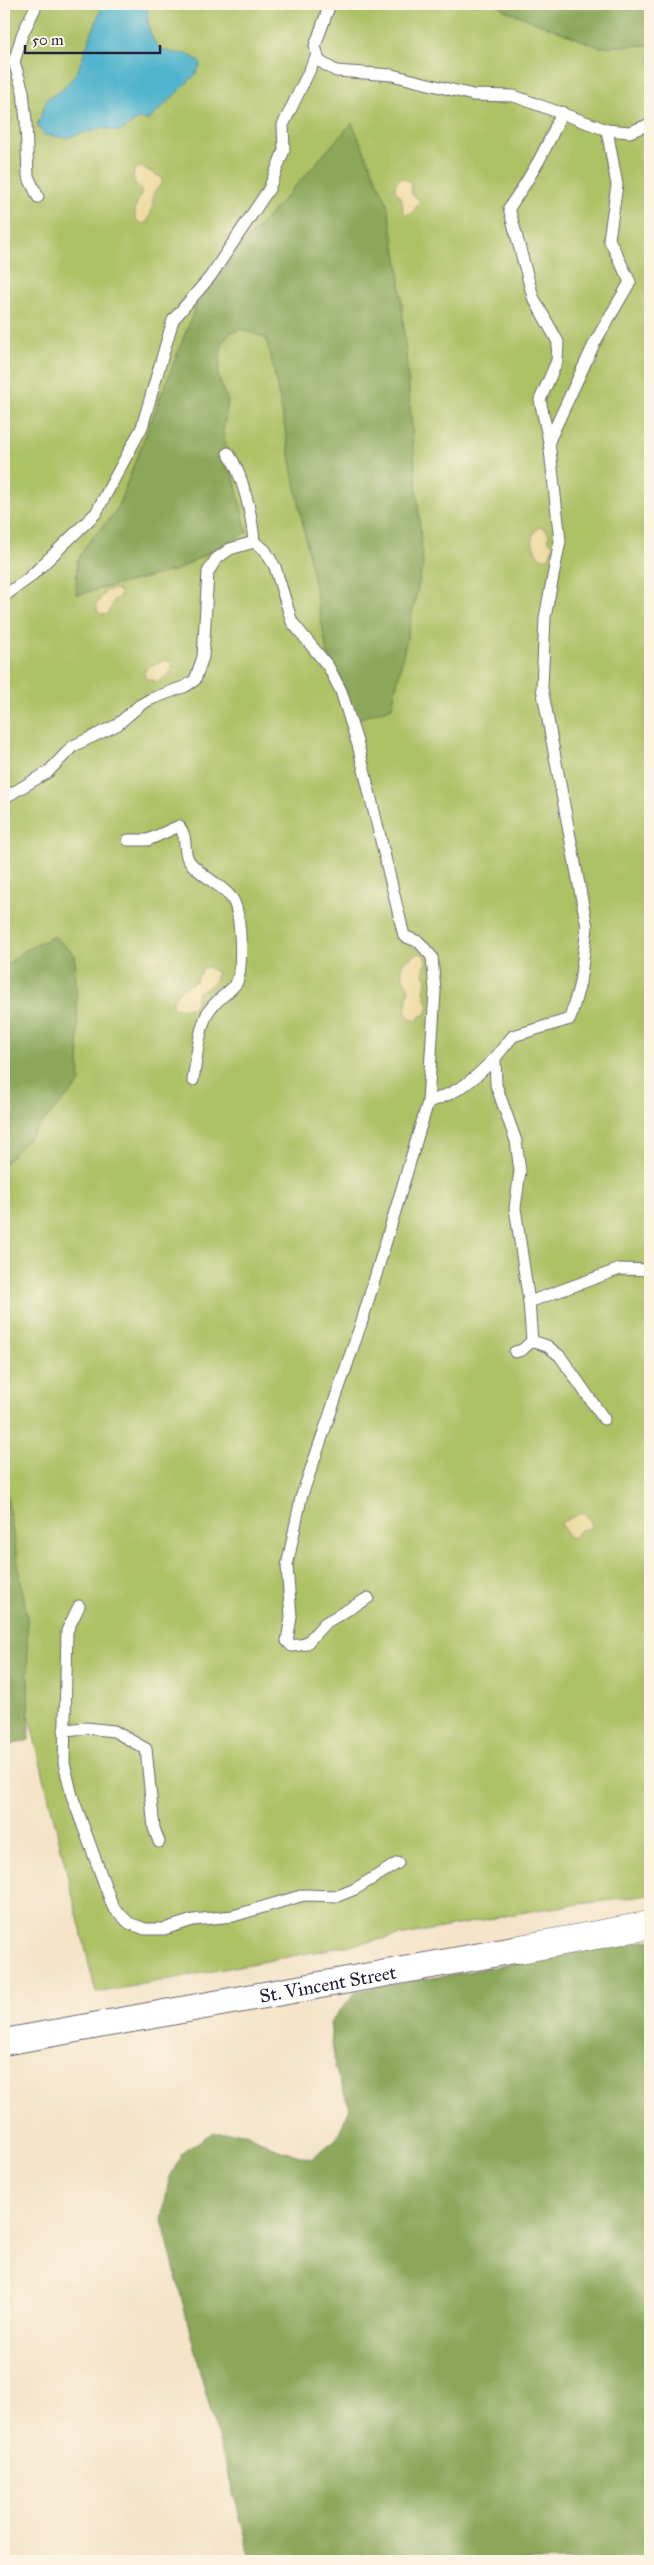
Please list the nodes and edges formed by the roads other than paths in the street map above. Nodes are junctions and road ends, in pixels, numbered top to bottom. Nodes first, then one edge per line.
1 (37, 4) edge
2 (330, 4) edge
3 (317, 55) junction
4 (562, 112) junction
5 (650, 124) edge
6 (607, 130) junction
7 (38, 197) dead end
8 (549, 441) junction
9 (228, 453) dead end
10 (254, 542) junction
11 (4, 596) edge
12 (4, 798) edge
13 (128, 840) dead end
14 (495, 1058) junction
15 (193, 1080) dead end
16 (428, 1102) junction
17 (650, 1270) edge
18 (529, 1302) junction
19 (532, 1340) junction
20 (515, 1352) dead end
21 (604, 1419) dead end
22 (368, 1598) dead end
23 (79, 1606) dead end
24 (64, 1730) junction
25 (159, 1842) dead end
26 (398, 1863) dead end
27 (650, 1925) edge
28 (520, 1949) joint
29 (4, 2042) edge

1 - 7 lane
2 - 3 lane
3 - 4 lane
3 - 11 lane
4 - 6 lane
4 - 8 lane
5 - 6 lane
6 - 8 lane
8 - 14 lane
9 - 10 lane
10 - 12 lane
10 - 16 lane
13 - 15 lane
14 - 16 lane
14 - 18 lane
16 - 22 lane
17 - 18 lane
18 - 19 lane
19 - 20 lane
19 - 21 lane
23 - 24 lane
24 - 25 lane
24 - 26 lane
27 - 28 main road, St. Vincent Street
28 - 29 street, St. Vincent Street

